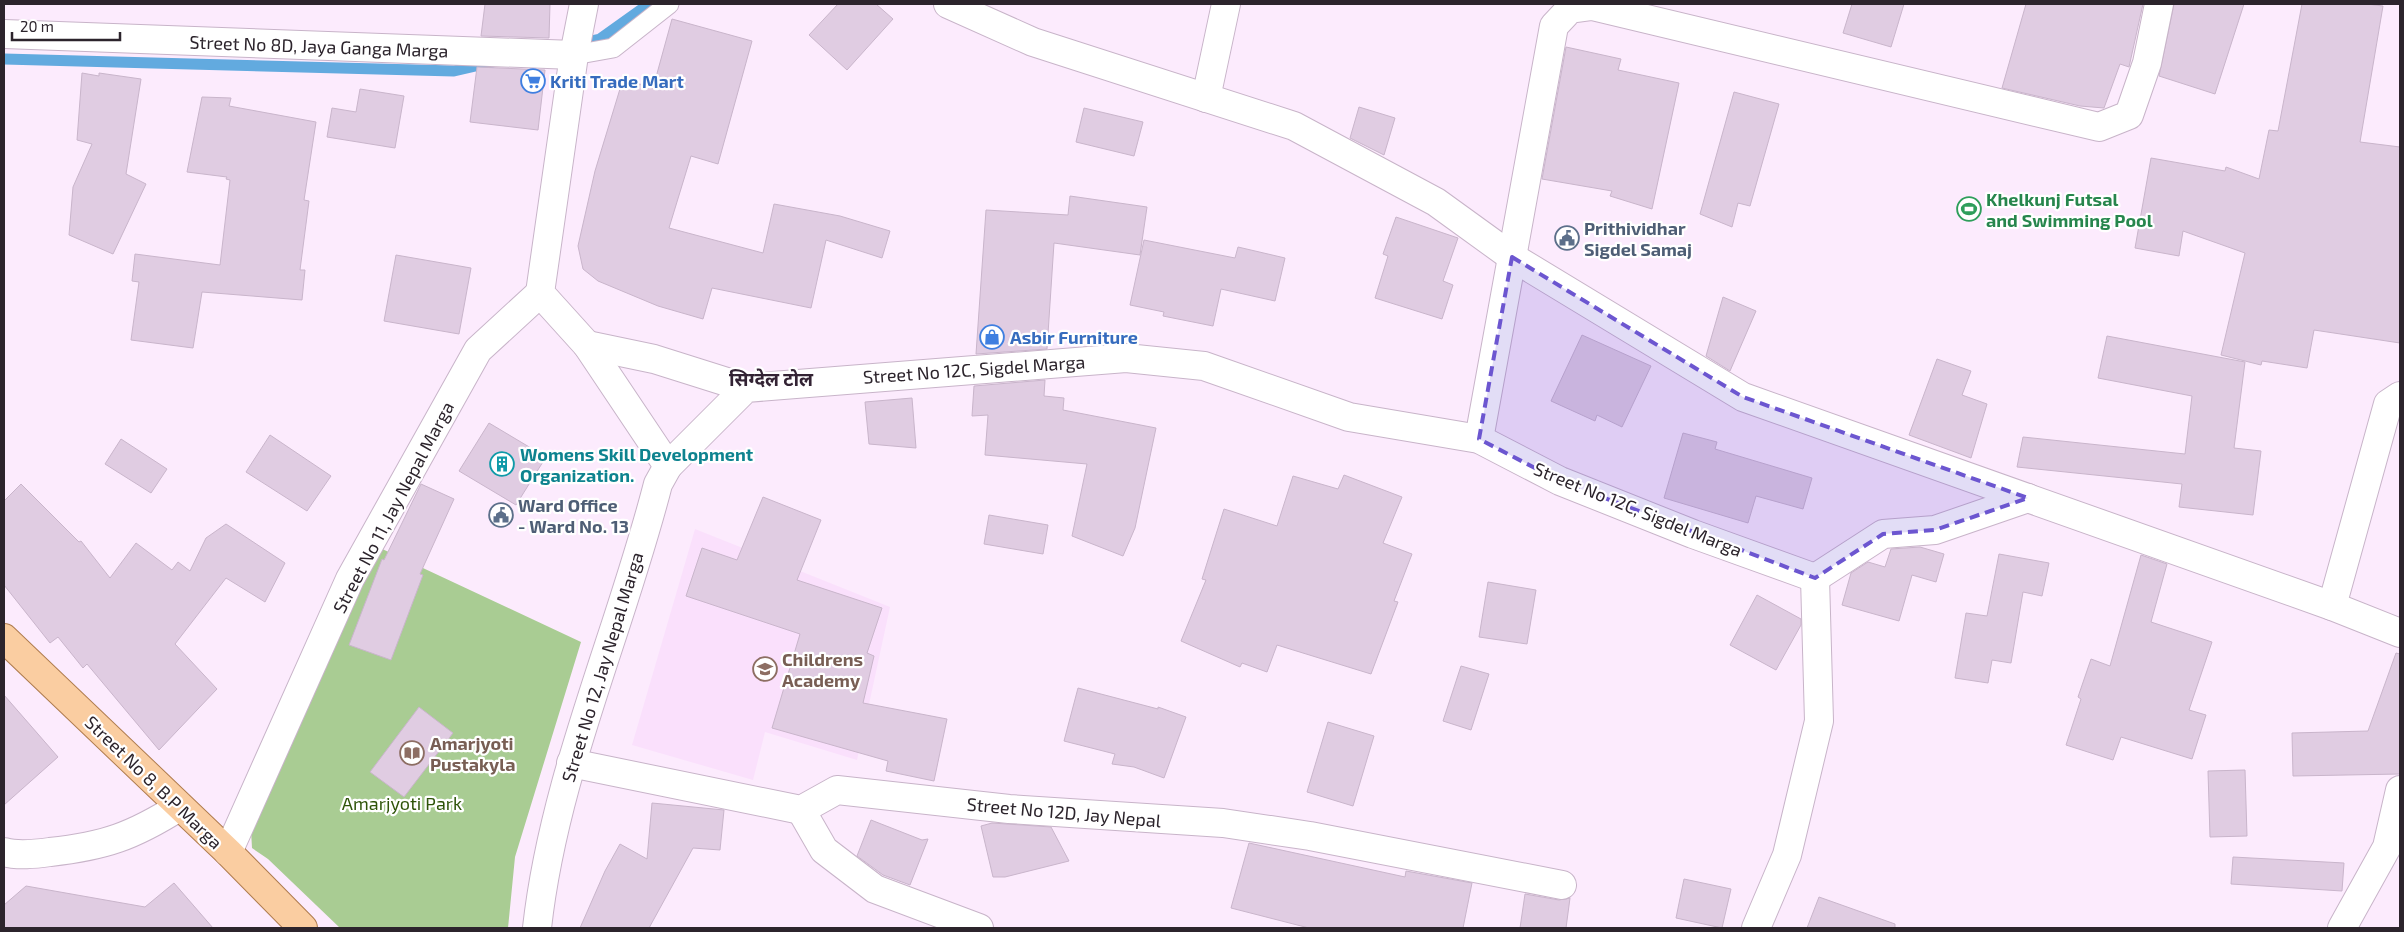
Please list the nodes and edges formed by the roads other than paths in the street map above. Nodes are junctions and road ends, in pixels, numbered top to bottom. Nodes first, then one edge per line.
1 (584, 4) edge
2 (669, 4) edge
3 (948, 4) edge
4 (1226, 4) edge
5 (2159, 4) edge
6 (4, 34) edge
7 (574, 55) junction
8 (1206, 98) junction
9 (1512, 257) junction
10 (540, 293) junction
11 (587, 345) junction
12 (746, 388) junction
13 (2400, 396) edge
14 (1479, 439) junction
15 (668, 466) junction
16 (2028, 498) junction
17 (1815, 578) junction
18 (2332, 606) junction
19 (2400, 633) edge
20 (4, 638) edge
21 (571, 763) junction
22 (2400, 790) edge
23 (180, 807) junction
24 (801, 810) junction
25 (4, 852) edge
26 (228, 852) junction
27 (1562, 885) dead end
28 (303, 928) edge
29 (537, 928) edge
30 (980, 928) edge
31 (1756, 928) edge
32 (2342, 928) edge

1 - 7 street
2 - 7 lane
3 - 8 street
4 - 8 street
5 - 9 street
6 - 7 street, Street No 8D, Jaya Ganga Marga
7 - 10 street
8 - 9 street
9 - 14 street
9 - 16 street
10 - 11 street
10 - 26 street, Street No 11, Jay Nepal Marga
11 - 12 street
11 - 15 street
12 - 14 street, Street No 12C, Sigdel Marga
12 - 15 street
13 - 18 street
14 - 17 street, Street No 12C, Sigdel Marga
15 - 21 street, Street No 12, Jay Nepal Marga
16 - 17 street
16 - 18 street
17 - 31 street
18 - 19 street
20 - 23 main road, Street No 8, B.P Marga
21 - 24 street
21 - 29 street, Street No 12, Jay Nepal Marga
22 - 32 street
23 - 25 street
23 - 26 main road, Street No 8, B.P Marga
24 - 27 street, Street No 12D, Jay Nepal
24 - 30 street
26 - 28 main road, Street No 8, B.P Marga

